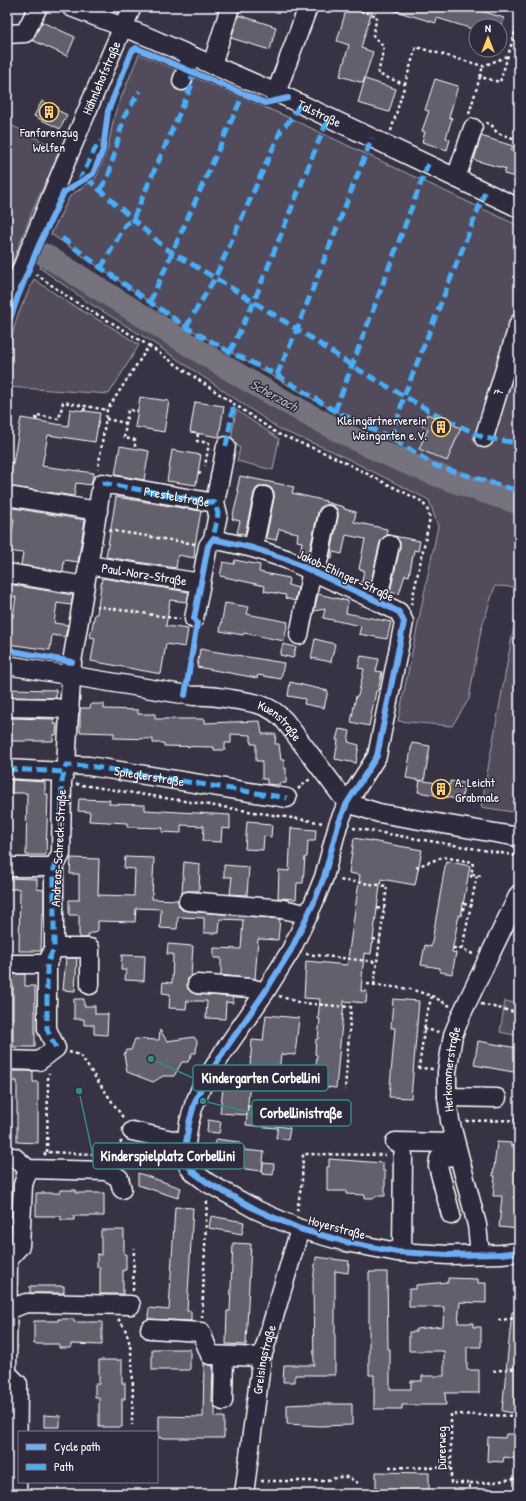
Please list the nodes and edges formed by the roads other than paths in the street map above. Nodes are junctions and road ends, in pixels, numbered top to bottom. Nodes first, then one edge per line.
1 (38, 7) edge
2 (71, 7) edge
3 (132, 7) edge
4 (230, 7) edge
5 (308, 7) edge
6 (123, 27) junction
7 (7, 34) edge
8 (192, 56) junction
9 (212, 65) junction
10 (182, 82) dead end
11 (276, 93) junction
12 (474, 122) road end
13 (456, 178) junction
14 (519, 208) edge
15 (7, 305) edge
16 (519, 323) edge
17 (484, 438) dead end
18 (226, 446) dead end
19 (102, 483) joint
20 (7, 496) edge
21 (264, 496) dead end
22 (207, 502) junction
23 (328, 515) dead end
24 (96, 519) junction
25 (211, 542) junction
26 (390, 545) dead end
27 (253, 548) junction
28 (88, 565) junction
29 (314, 571) junction
30 (7, 574) edge
31 (201, 583) junction
32 (85, 586) junction
33 (377, 601) junction
34 (194, 619) road end
35 (300, 635) dead end
36 (7, 665) edge
37 (71, 675) junction
38 (7, 707) edge
39 (70, 710) junction
40 (7, 769) edge
41 (64, 773) junction
42 (287, 798) road end
43 (347, 803) junction
44 (519, 837) edge
45 (7, 867) edge
46 (54, 867) junction
47 (519, 894) edge
48 (188, 901) dead end
49 (308, 915) junction
50 (51, 956) junction
51 (7, 964) edge
52 (197, 984) dead end
53 (90, 985) dead end
54 (265, 992) junction
55 (7, 1060) edge
56 (447, 1097) junction
57 (497, 1098) dead end
58 (132, 1131) road end
59 (186, 1143) junction
60 (457, 1148) junction
61 (7, 1157) edge
62 (28, 1169) junction
63 (122, 1189) dead end
64 (451, 1215) dead end
65 (296, 1227) junction
66 (402, 1252) junction
67 (519, 1252) edge
68 (480, 1254) junction
69 (8, 1264) edge
70 (131, 1305) road end
71 (8, 1310) edge
72 (150, 1329) dead end
73 (224, 1356) junction
74 (262, 1357) junction
75 (7, 1373) edge
76 (223, 1402) dead end
77 (19, 1431) edge
78 (18, 1448) edge
79 (14, 1486) edge
80 (245, 1487) edge

1 - 7 street
2 - 6 street, Talstraße
3 - 6 street, Hähnlehofstraße
4 - 9 street
5 - 11 street
6 - 8 street, Talstraße
6 - 15 street, Hähnlehofstraße
8 - 9 street, Talstraße
8 - 10 street
9 - 11 street, Talstraße
11 - 13 street, Talstraße
12 - 13 street
13 - 14 street, Talstraße
16 - 17 street, 7
18 - 22 street
19 - 22 street, Prestelstraße
19 - 24 street, Paul-Norz-Straße
20 - 24 street
21 - 27 street
22 - 25 street, Prestelstraße
23 - 29 street
24 - 28 street, Paul-Norz-Straße
25 - 27 street, Jakob-Ehinger-Straße
25 - 31 street
26 - 33 street
27 - 29 street, Jakob-Ehinger-Straße
28 - 31 street, Paul-Norz-Straße
28 - 32 street, Paul-Norz-Straße
29 - 33 street, Jakob-Ehinger-Straße
29 - 35 street
30 - 32 street
31 - 34 street
32 - 37 street, Paul-Norz-Straße
33 - 43 street, Jakob-Ehinger-Straße
36 - 37 street, Kuenstraße
37 - 39 street
37 - 43 street, Kuenstraße
38 - 39 street
39 - 41 street
40 - 41 street, Spieglerstraße
41 - 42 street, Spieglerstraße
41 - 46 street, Andreas-Schreck-Straße
43 - 44 street
43 - 49 street, Hoyerstraße
45 - 46 street
46 - 50 street, Andreas-Schreck-Straße
47 - 56 street, Herkommerstraße
48 - 49 street
49 - 54 street, Hoyerstraße
50 - 51 street
50 - 53 street
50 - 55 street, Andreas-Schreck-Straße
52 - 54 street
54 - 59 street, Hoyerstraße
56 - 57 street
56 - 60 street, Herkommerstraße
58 - 59 street
59 - 65 street, Hoyerstraße
60 - 64 street
60 - 66 street
60 - 68 street, Herkommerstraße
61 - 62 street
62 - 63 street
62 - 69 street
65 - 66 street, Hoyerstraße
65 - 74 street, Greisingstraße
66 - 68 street, Hoyerstraße
67 - 68 street, Hoyerstraße
69 - 71 street
70 - 71 street
71 - 75 street
72 - 73 street
73 - 74 street
73 - 76 street
74 - 80 street, Greisingstraße
75 - 77 street
78 - 79 street

